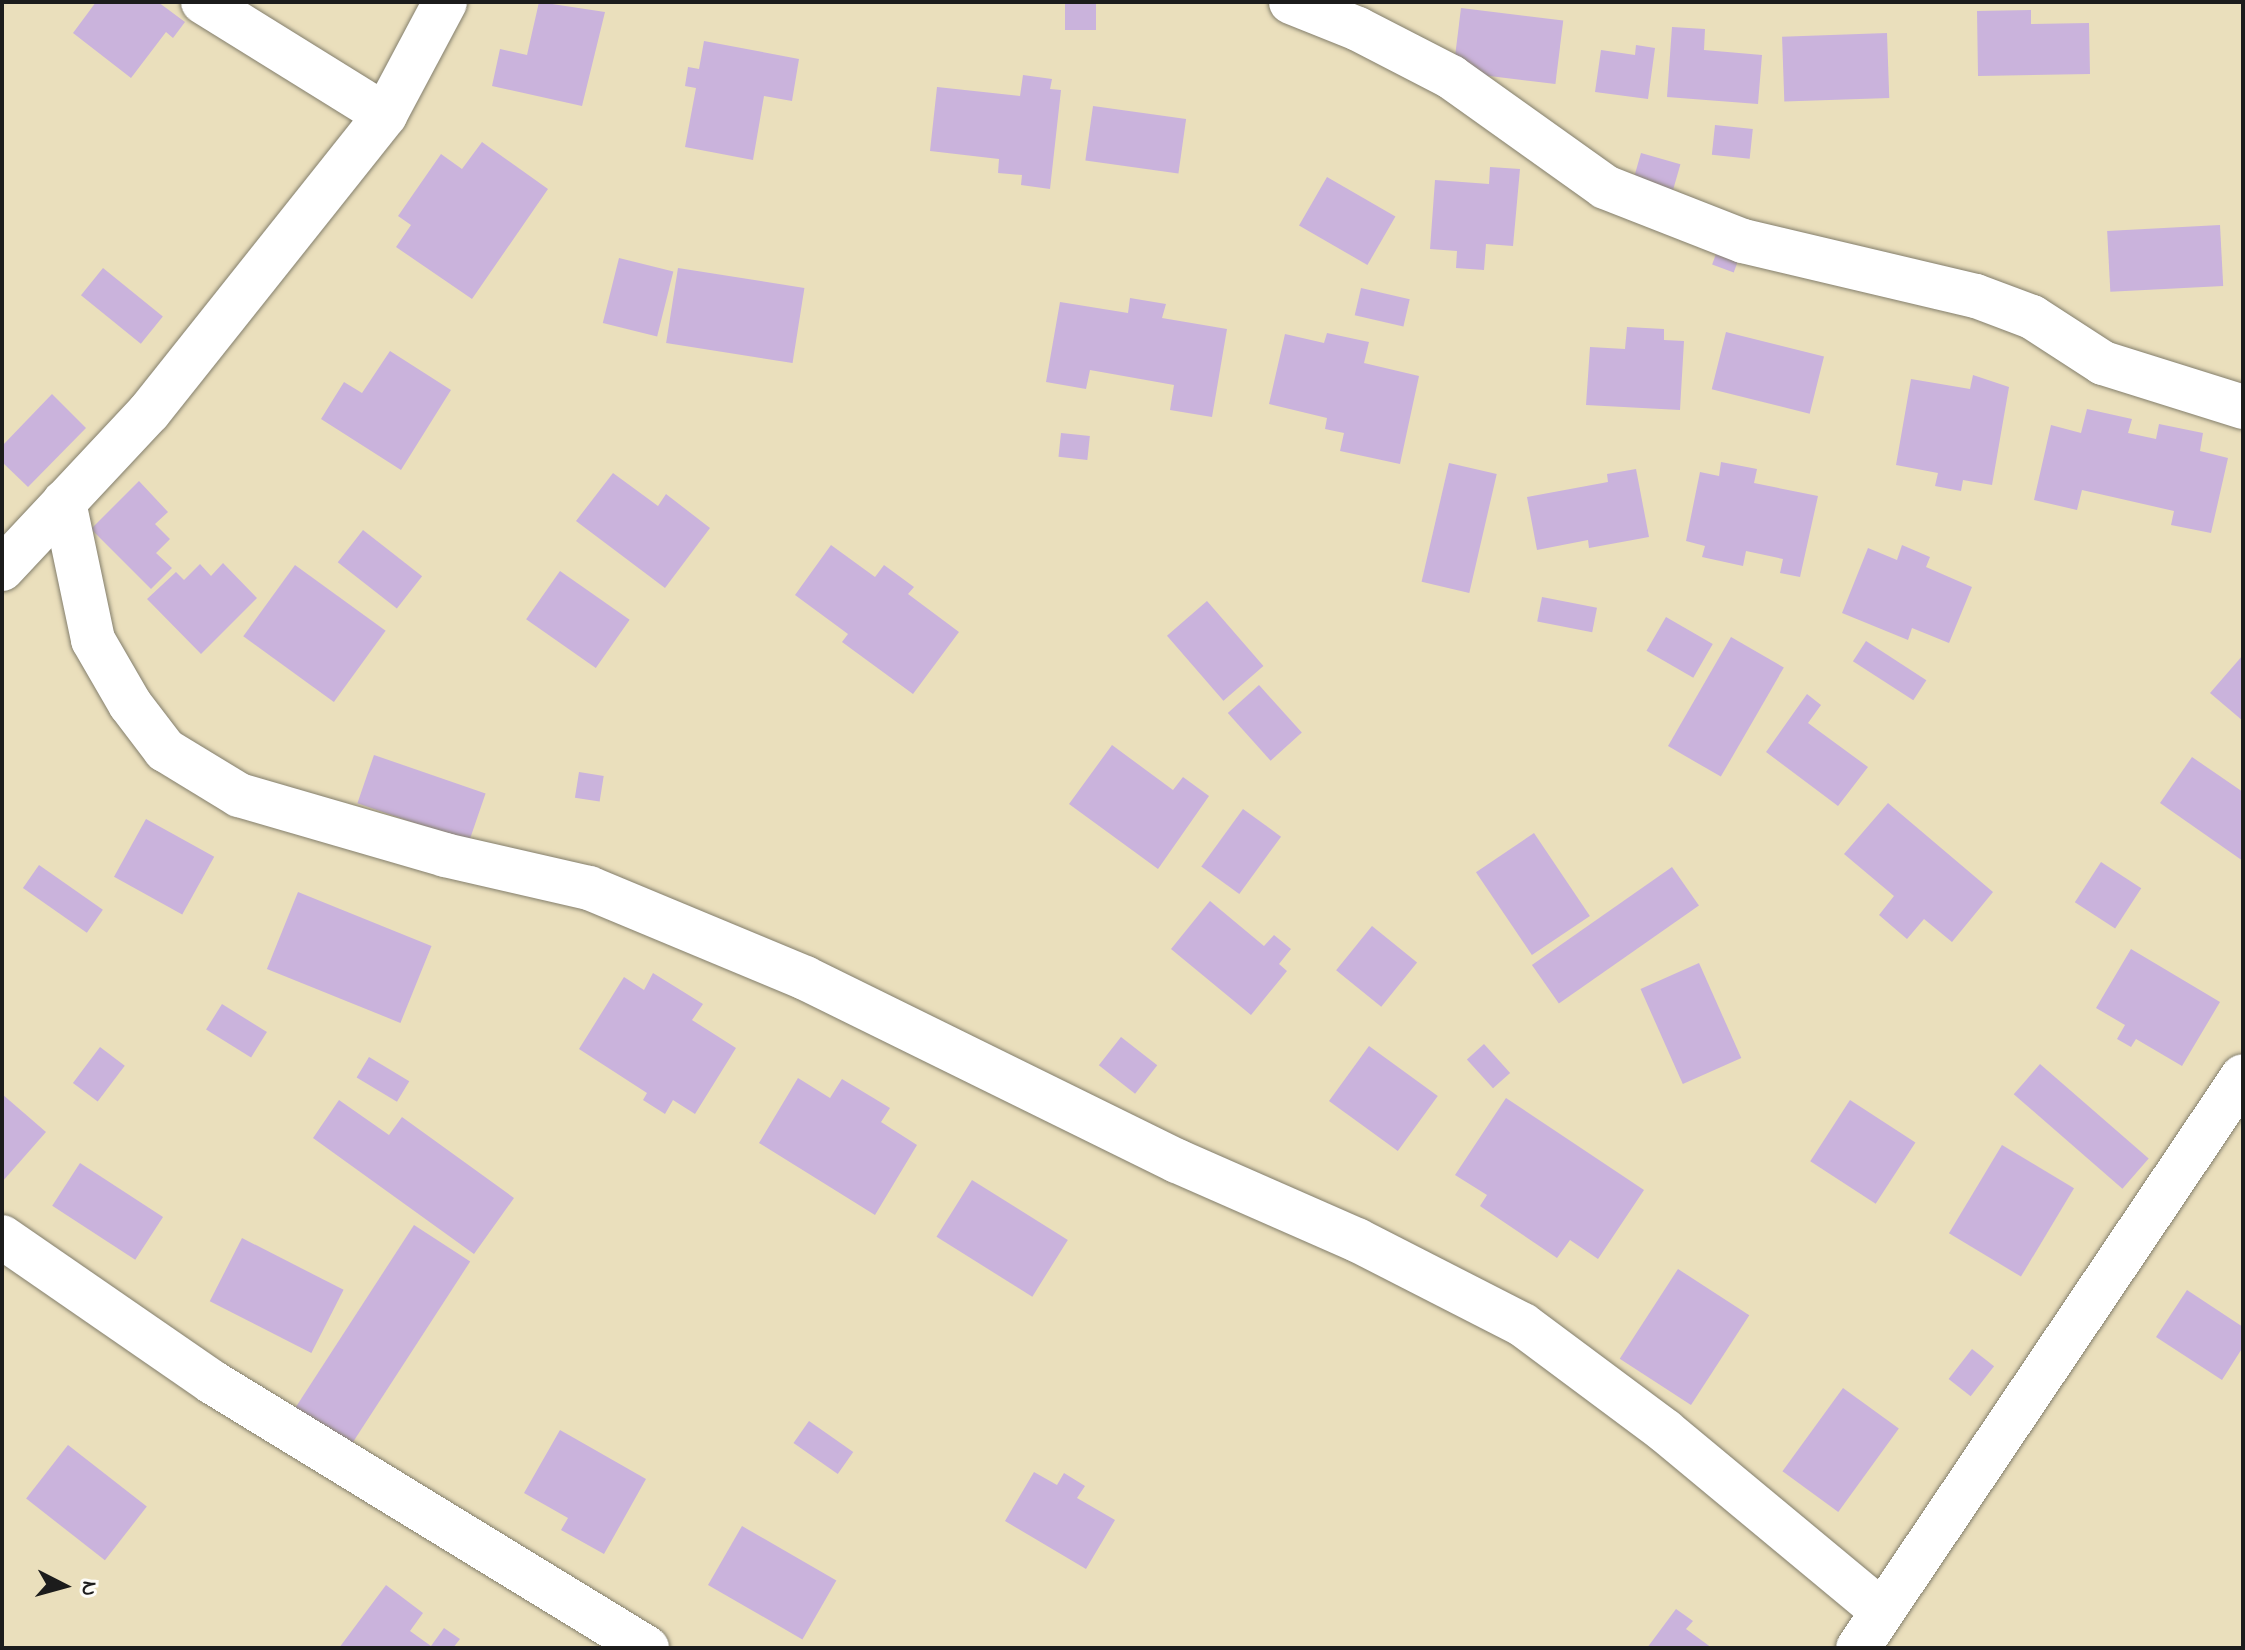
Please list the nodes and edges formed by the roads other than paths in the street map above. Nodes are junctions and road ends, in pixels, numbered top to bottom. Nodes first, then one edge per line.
1 (203, 2) edge
2 (445, 2) edge
3 (1291, 2) edge
4 (385, 115) junction
5 (2243, 407) edge
6 (64, 502) junction
7 (2, 569) edge
8 (2243, 1076) edge
9 (2, 1237) edge
10 (1882, 1611) junction
11 (647, 1648) edge
12 (1858, 1648) edge

1 - 4 street
2 - 4 street
3 - 5 street
4 - 6 street
6 - 7 street
6 - 10 street
8 - 10 street
9 - 11 street
10 - 12 street

